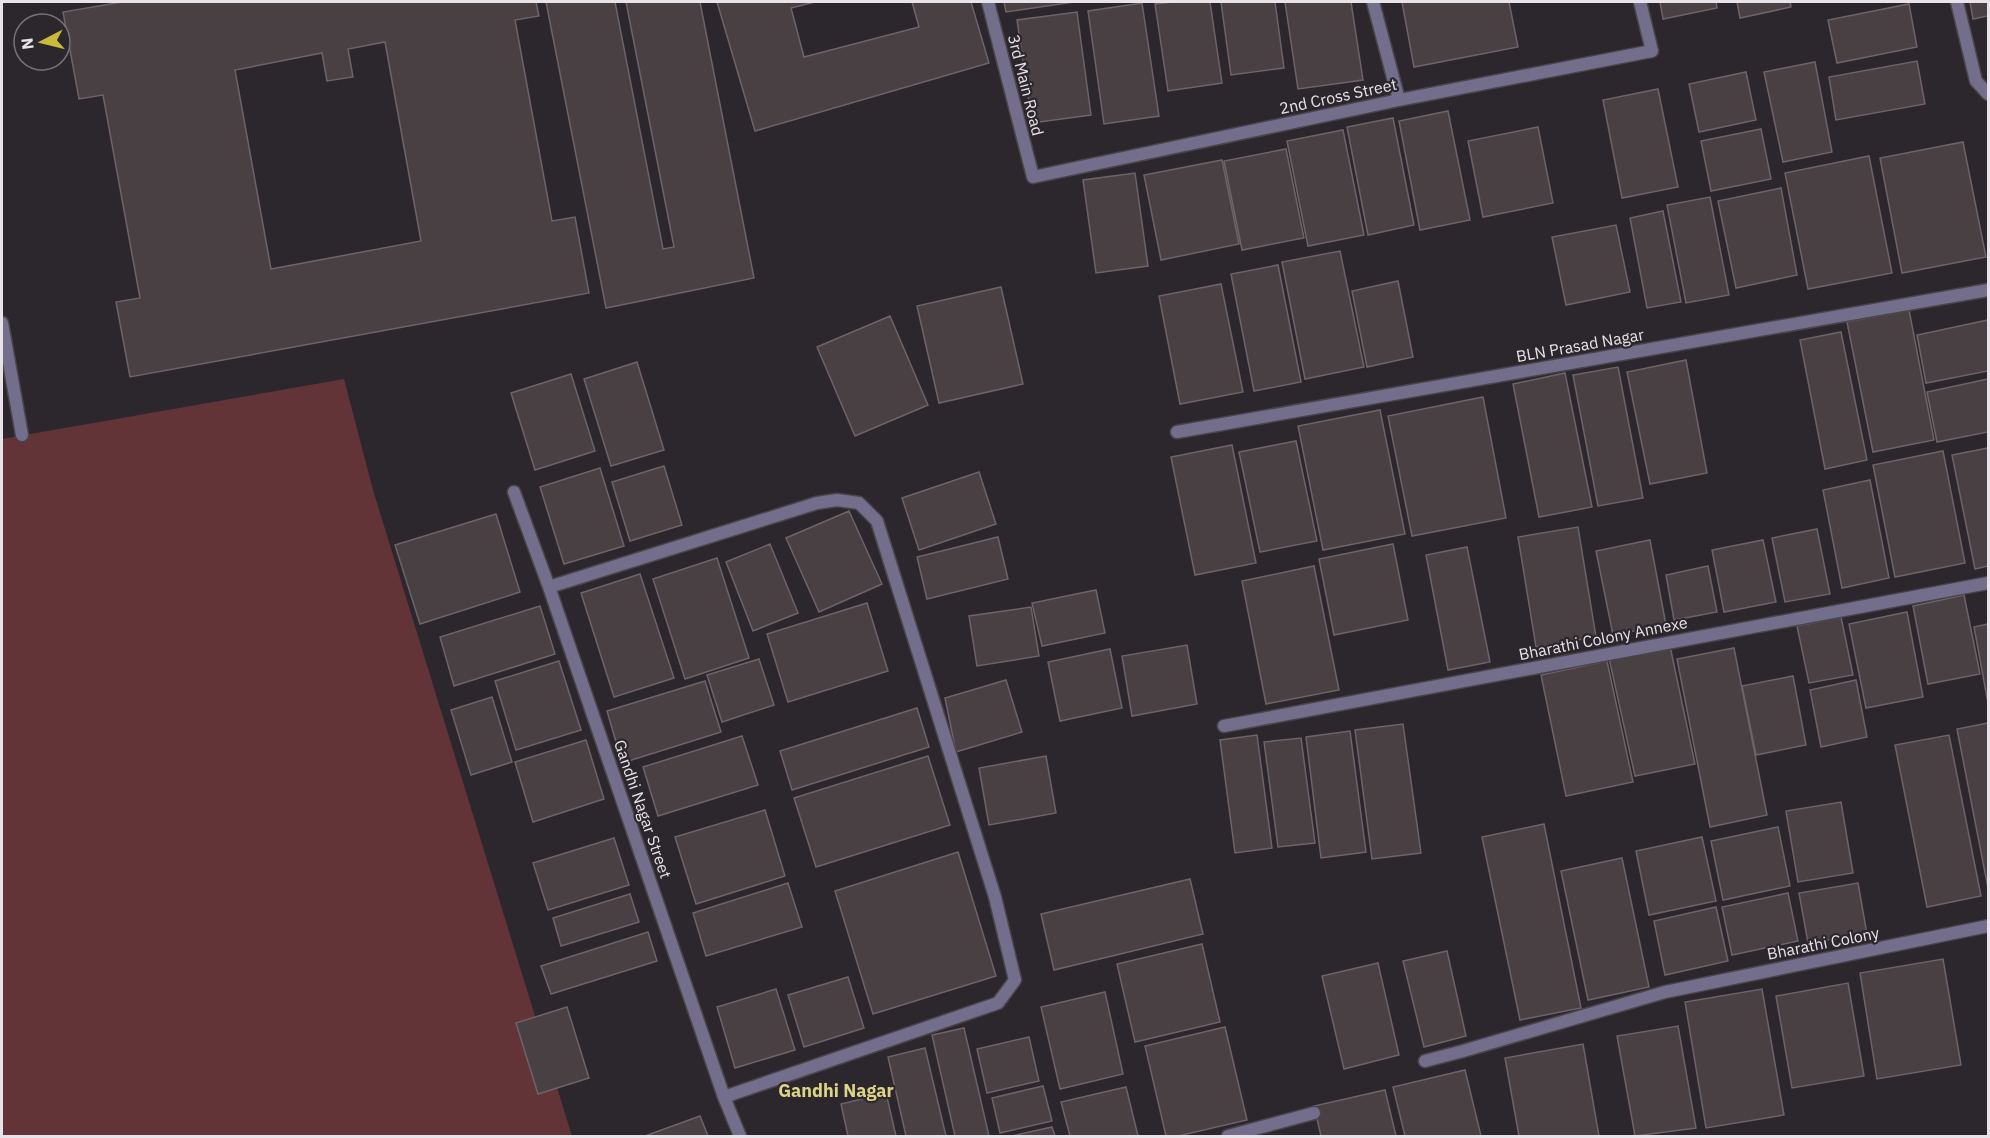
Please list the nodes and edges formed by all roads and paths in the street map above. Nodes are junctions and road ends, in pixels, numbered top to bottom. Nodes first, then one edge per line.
1 (988, 2) edge
2 (1373, 2) edge
3 (1640, 2) edge
4 (1957, 2) edge
5 (1989, 94) edge
6 (1399, 100) junction
7 (1033, 177) joint
8 (1989, 290) edge
9 (2, 323) edge
10 (1177, 432) dead end
11 (22, 435) dead end
12 (514, 492) dead end
13 (1989, 583) edge
14 (549, 587) junction
15 (1224, 726) dead end
16 (1989, 926) edge
17 (1425, 1061) dead end
18 (724, 1097) junction
19 (1314, 1113) dead end
20 (740, 1137) edge
21 (1228, 1137) edge

1 - 7 street, 3rd Main Road
2 - 6 street
3 - 6 street, 2nd Cross Street
4 - 5 street
6 - 7 street, 2nd Cross Street
8 - 10 street, BLN Prasad Nagar
9 - 11 street
12 - 14 street, Gandhi Nagar Street
13 - 15 street, Bharathi Colony Annexe
14 - 18 street, Gandhi Nagar Street
14 - 18 street
16 - 17 street, Bharathi Colony
18 - 20 street, Gandhi Nagar Street
19 - 21 street

